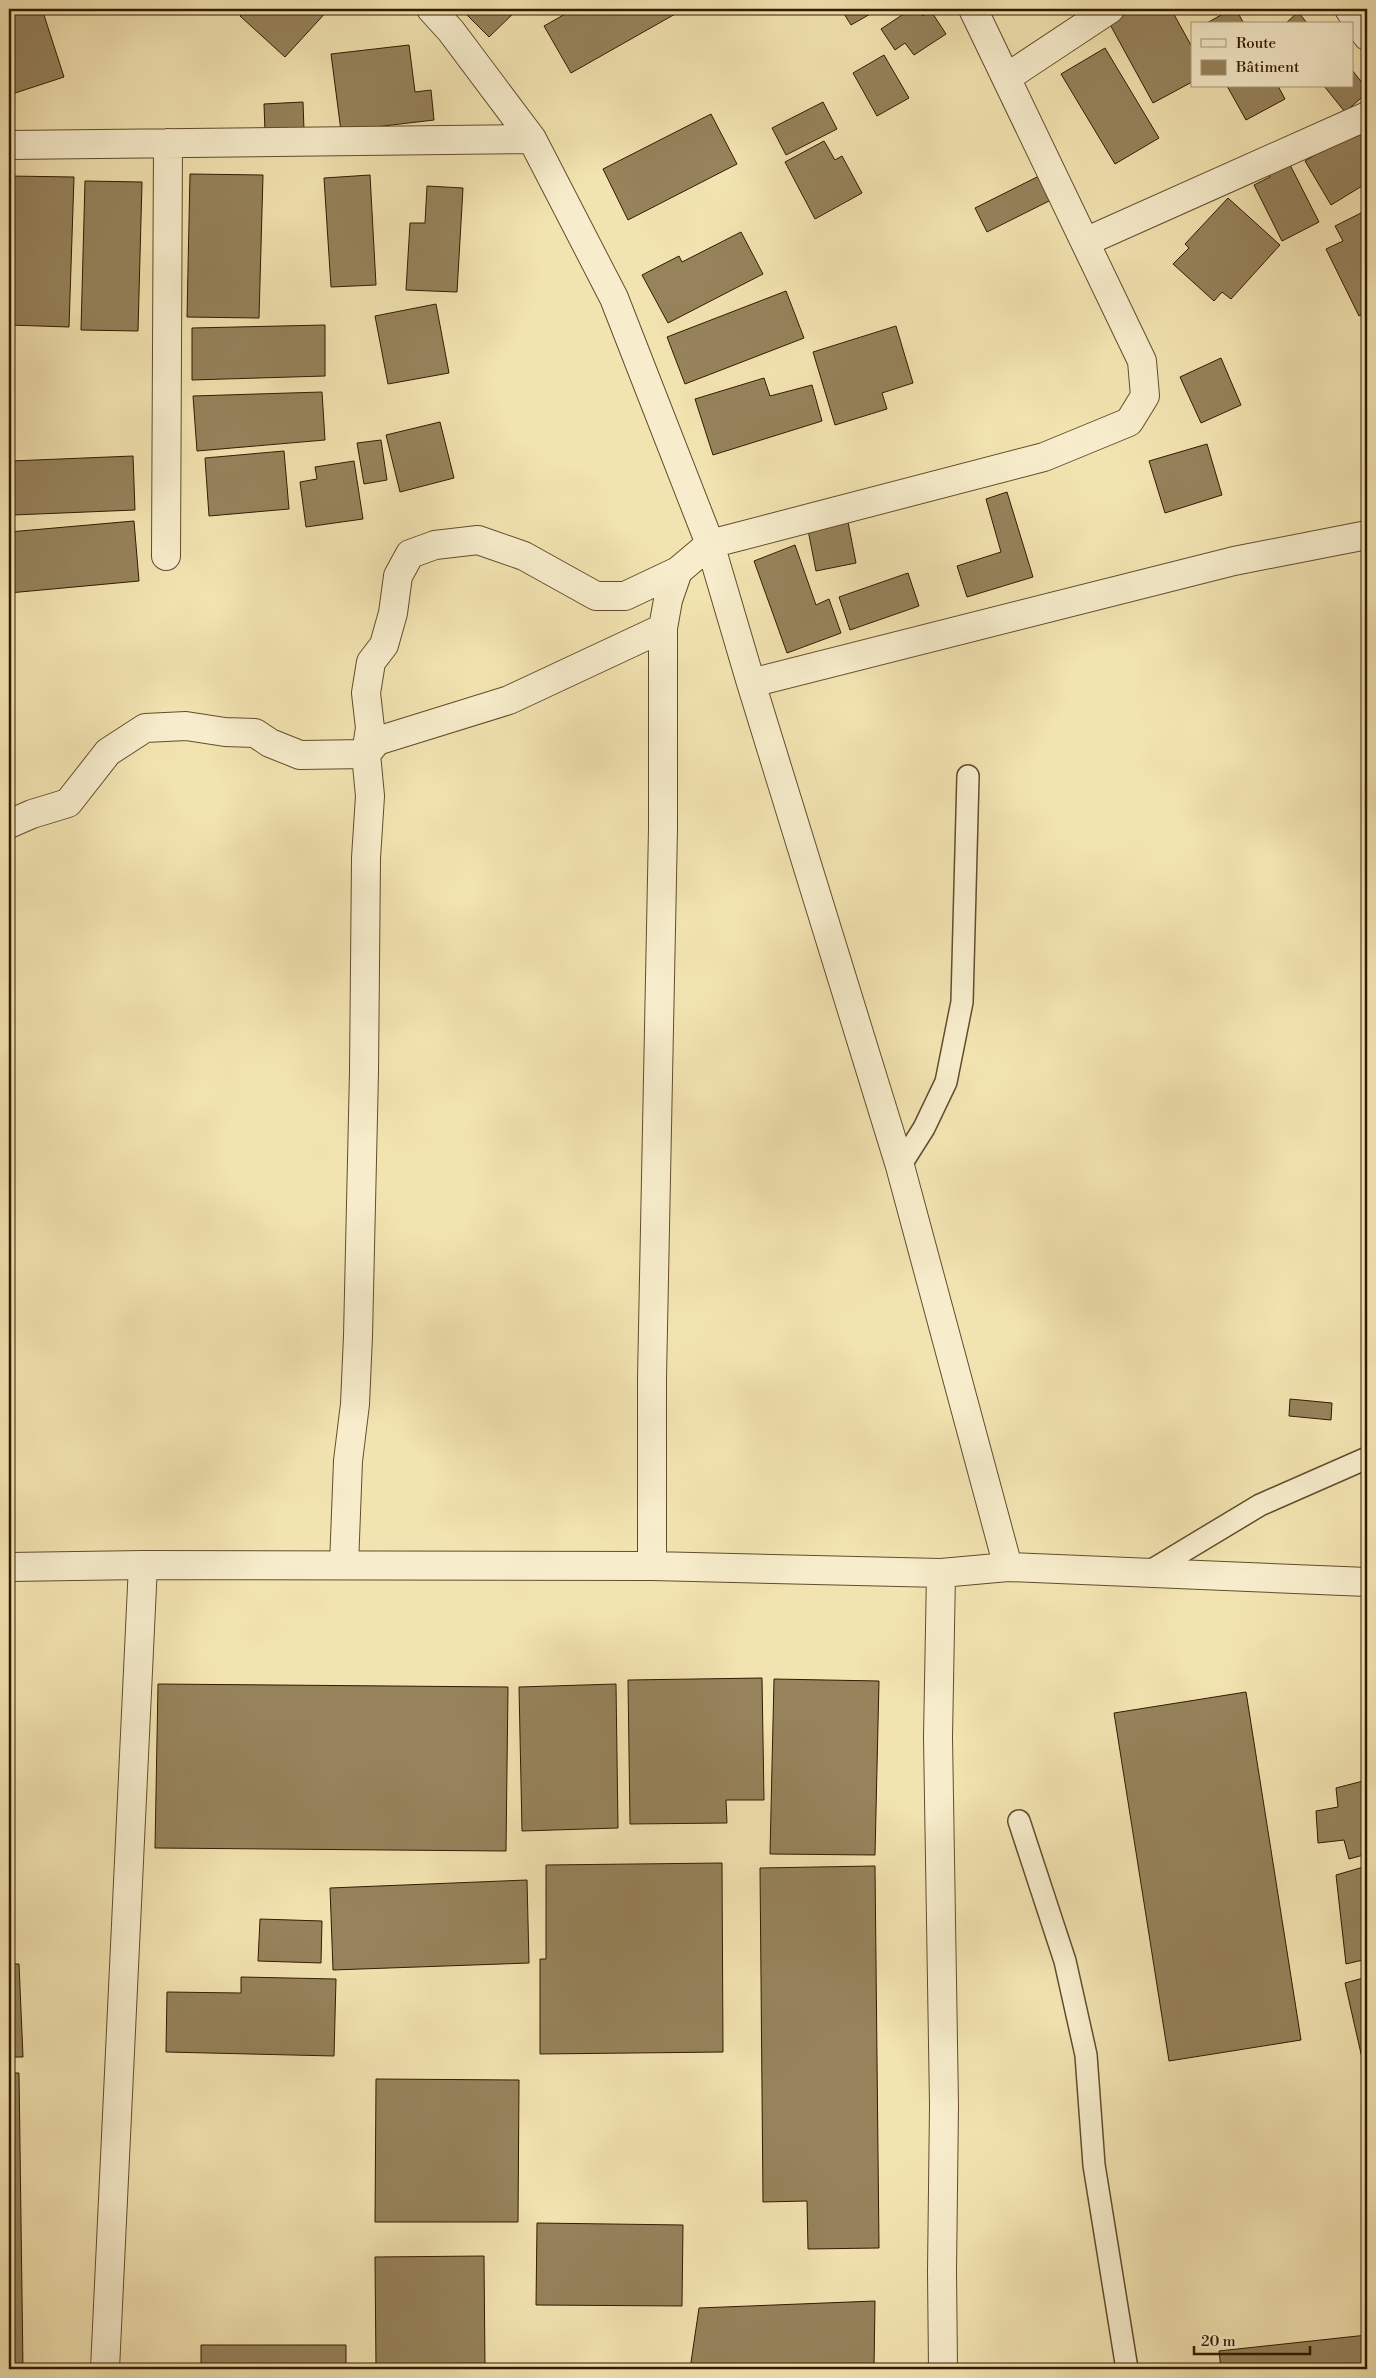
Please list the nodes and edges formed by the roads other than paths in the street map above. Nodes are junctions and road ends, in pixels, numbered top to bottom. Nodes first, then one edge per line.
1 (431, 9) edge
2 (973, 9) edge
3 (1110, 9) edge
4 (1349, 9) edge
5 (1367, 36) edge
6 (1006, 78) junction
7 (1367, 116) edge
8 (532, 139) junction
9 (168, 143) junction
10 (9, 145) edge
11 (1085, 242) junction
12 (1367, 535) edge
13 (710, 544) junction
14 (166, 556) dead end
15 (678, 571) junction
16 (662, 628) junction
17 (750, 683) junction
18 (366, 754) junction
19 (968, 776) dead end
20 (9, 824) edge
21 (900, 1166) junction
22 (1367, 1458) edge
23 (143, 1564) junction
24 (344, 1565) junction
25 (652, 1566) junction
26 (9, 1567) edge
27 (1008, 1567) junction
28 (941, 1573) junction
29 (1147, 1573) junction
30 (1367, 1582) edge
31 (1019, 1821) dead end
32 (105, 2369) edge
33 (943, 2369) edge
34 (1127, 2369) edge

1 - 8 street
2 - 6 street
3 - 6 street
4 - 5 street
6 - 11 street
7 - 11 street
8 - 9 street
8 - 13 street
9 - 10 street
9 - 14 street
11 - 13 street
12 - 17 street
13 - 15 street
13 - 17 street
15 - 16 street
15 - 18 street
16 - 18 street
16 - 25 street
17 - 21 street
18 - 20 street
18 - 24 street
19 - 21 lane
21 - 27 street
22 - 29 lane
23 - 24 street
23 - 26 street
23 - 32 street
24 - 25 street
25 - 28 street
27 - 28 street
27 - 29 street
28 - 33 street
29 - 30 street
31 - 34 lane

